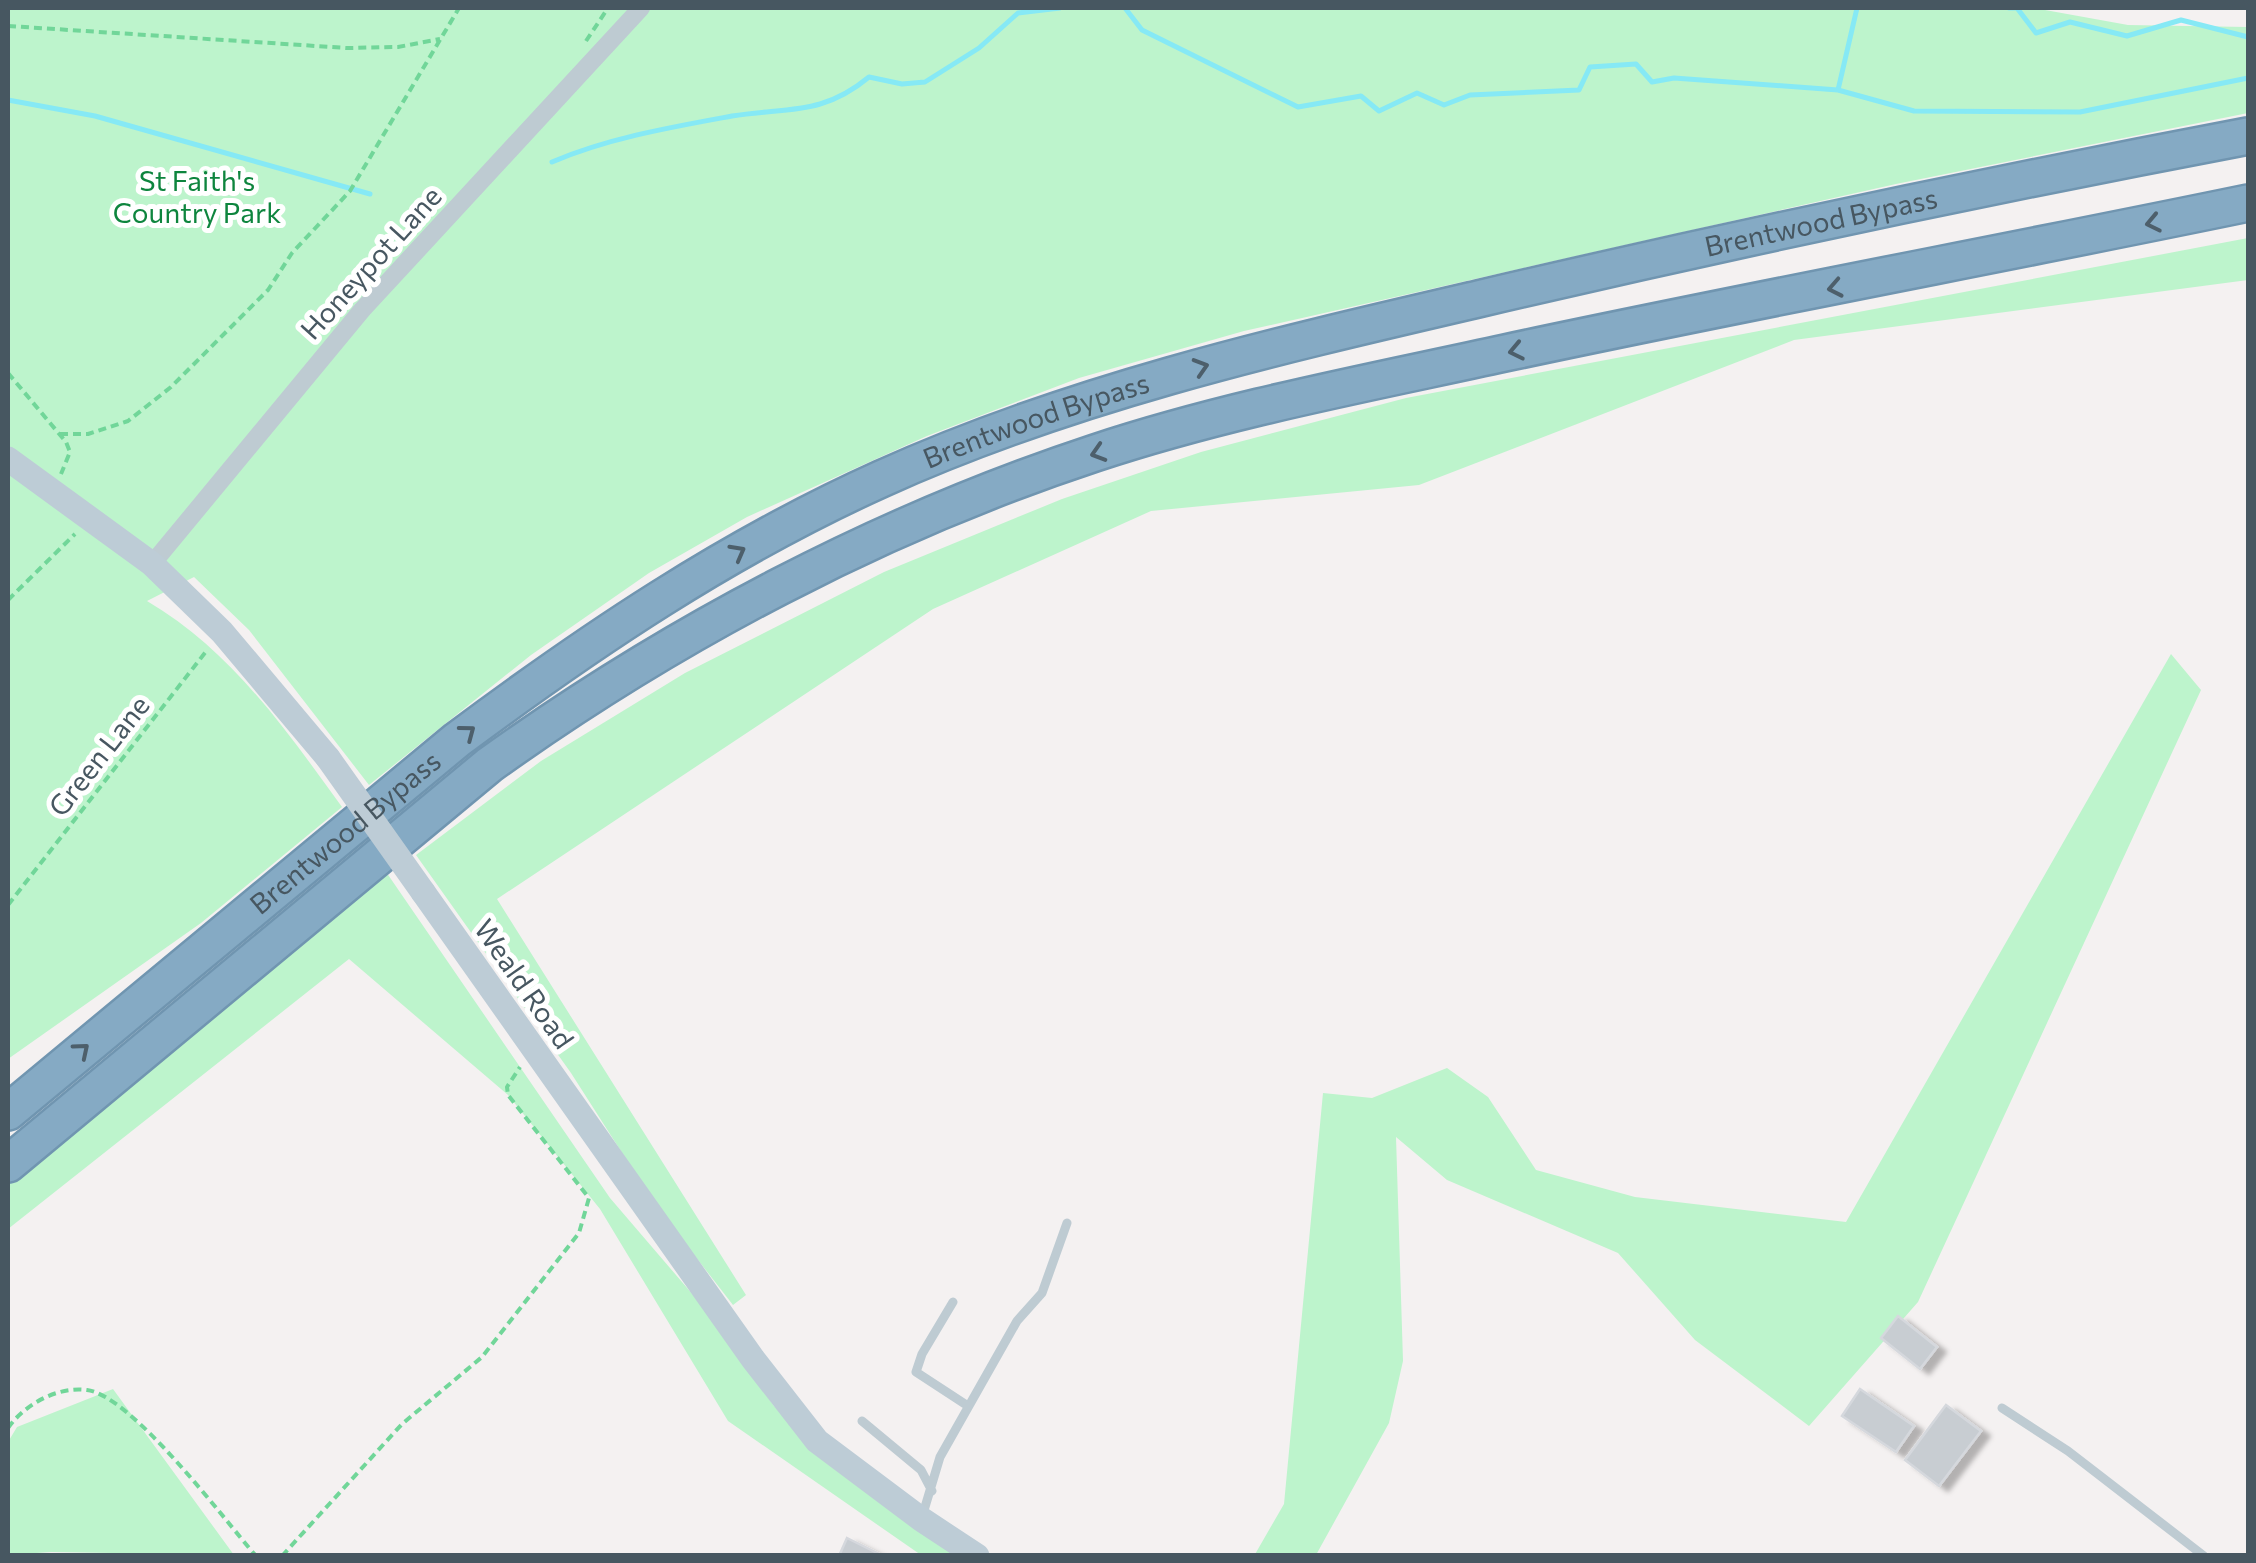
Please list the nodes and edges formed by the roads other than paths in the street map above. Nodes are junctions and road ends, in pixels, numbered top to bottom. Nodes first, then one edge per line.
1 (641, 8) edge
2 (2248, 136) edge
3 (2248, 203) edge
4 (8, 459) edge
5 (152, 564) junction
6 (8, 1112) edge
7 (8, 1164) edge
8 (1067, 1222) dead end
9 (953, 1302) dead end
10 (968, 1406) junction
11 (2002, 1408) dead end
12 (862, 1422) dead end
13 (932, 1491) junction
14 (920, 1520) junction
15 (977, 1556) edge
16 (2204, 1556) edge

1 - 5 street, Honeypot Lane
6 -> 2 highway, Brentwood Bypass
3 -> 7 highway, Brentwood Bypass
4 - 5 street, Weald Road
5 - 14 street, Weald Road, bridge
8 - 10 lane
9 - 10 lane
10 - 13 lane
11 - 16 lane
12 - 13 lane
13 - 14 lane
14 - 15 street, Weald Road

